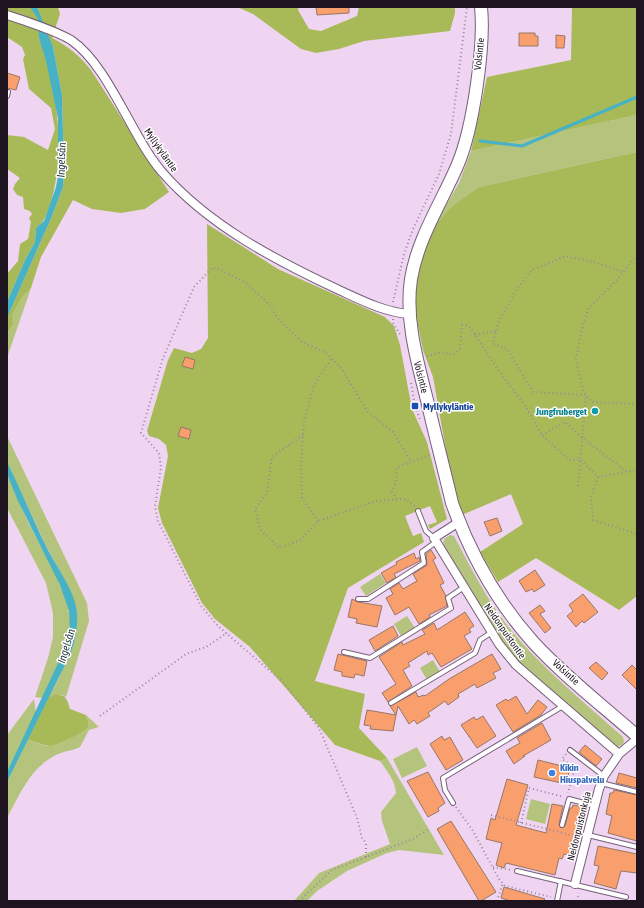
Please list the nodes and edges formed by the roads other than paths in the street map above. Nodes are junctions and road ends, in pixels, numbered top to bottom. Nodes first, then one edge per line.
1 (481, 7) edge
2 (7, 14) edge
3 (409, 314) junction
4 (418, 511) road end
5 (459, 522) junction
6 (435, 540) junction
7 (464, 587) junction
8 (358, 599) dead end
9 (492, 632) junction
10 (344, 652) dead end
11 (391, 703) dead end
12 (563, 706) junction
13 (637, 736) edge
14 (637, 739) edge
15 (570, 750) road end
16 (619, 754) junction
17 (603, 780) junction
18 (637, 792) edge
19 (453, 803) road end
20 (595, 806) junction
21 (562, 825) dead end
22 (587, 837) junction
23 (637, 847) edge
24 (517, 871) road end
25 (561, 881) junction
26 (575, 884) junction
27 (626, 897) dead end
28 (557, 900) edge

1 - 3 street, Volsintie
2 - 3 street, Myllykyläntie
3 - 5 street, Volsintie
4 - 6 lane
5 - 6 street
5 - 13 street, Volsintie
6 - 7 street, Neidonpuistontie
6 - 8 lane
7 - 9 street, Neidonpuistontie
7 - 10 lane
9 - 11 lane
9 - 12 street, Neidonpuistontie
12 - 16 street, Neidonpuistontie
12 - 19 lane
14 - 16 street, Neidonpuistonkuja
15 - 17 lane
16 - 17 street, Neidonpuistonkuja
17 - 18 lane
17 - 20 street, Neidonpuistonkuja
20 - 21 lane
20 - 22 street, Neidonpuistonkuja
22 - 23 lane
22 - 26 street, Neidonpuistonkuja
24 - 25 lane
25 - 26 lane
25 - 28 lane
26 - 27 lane

